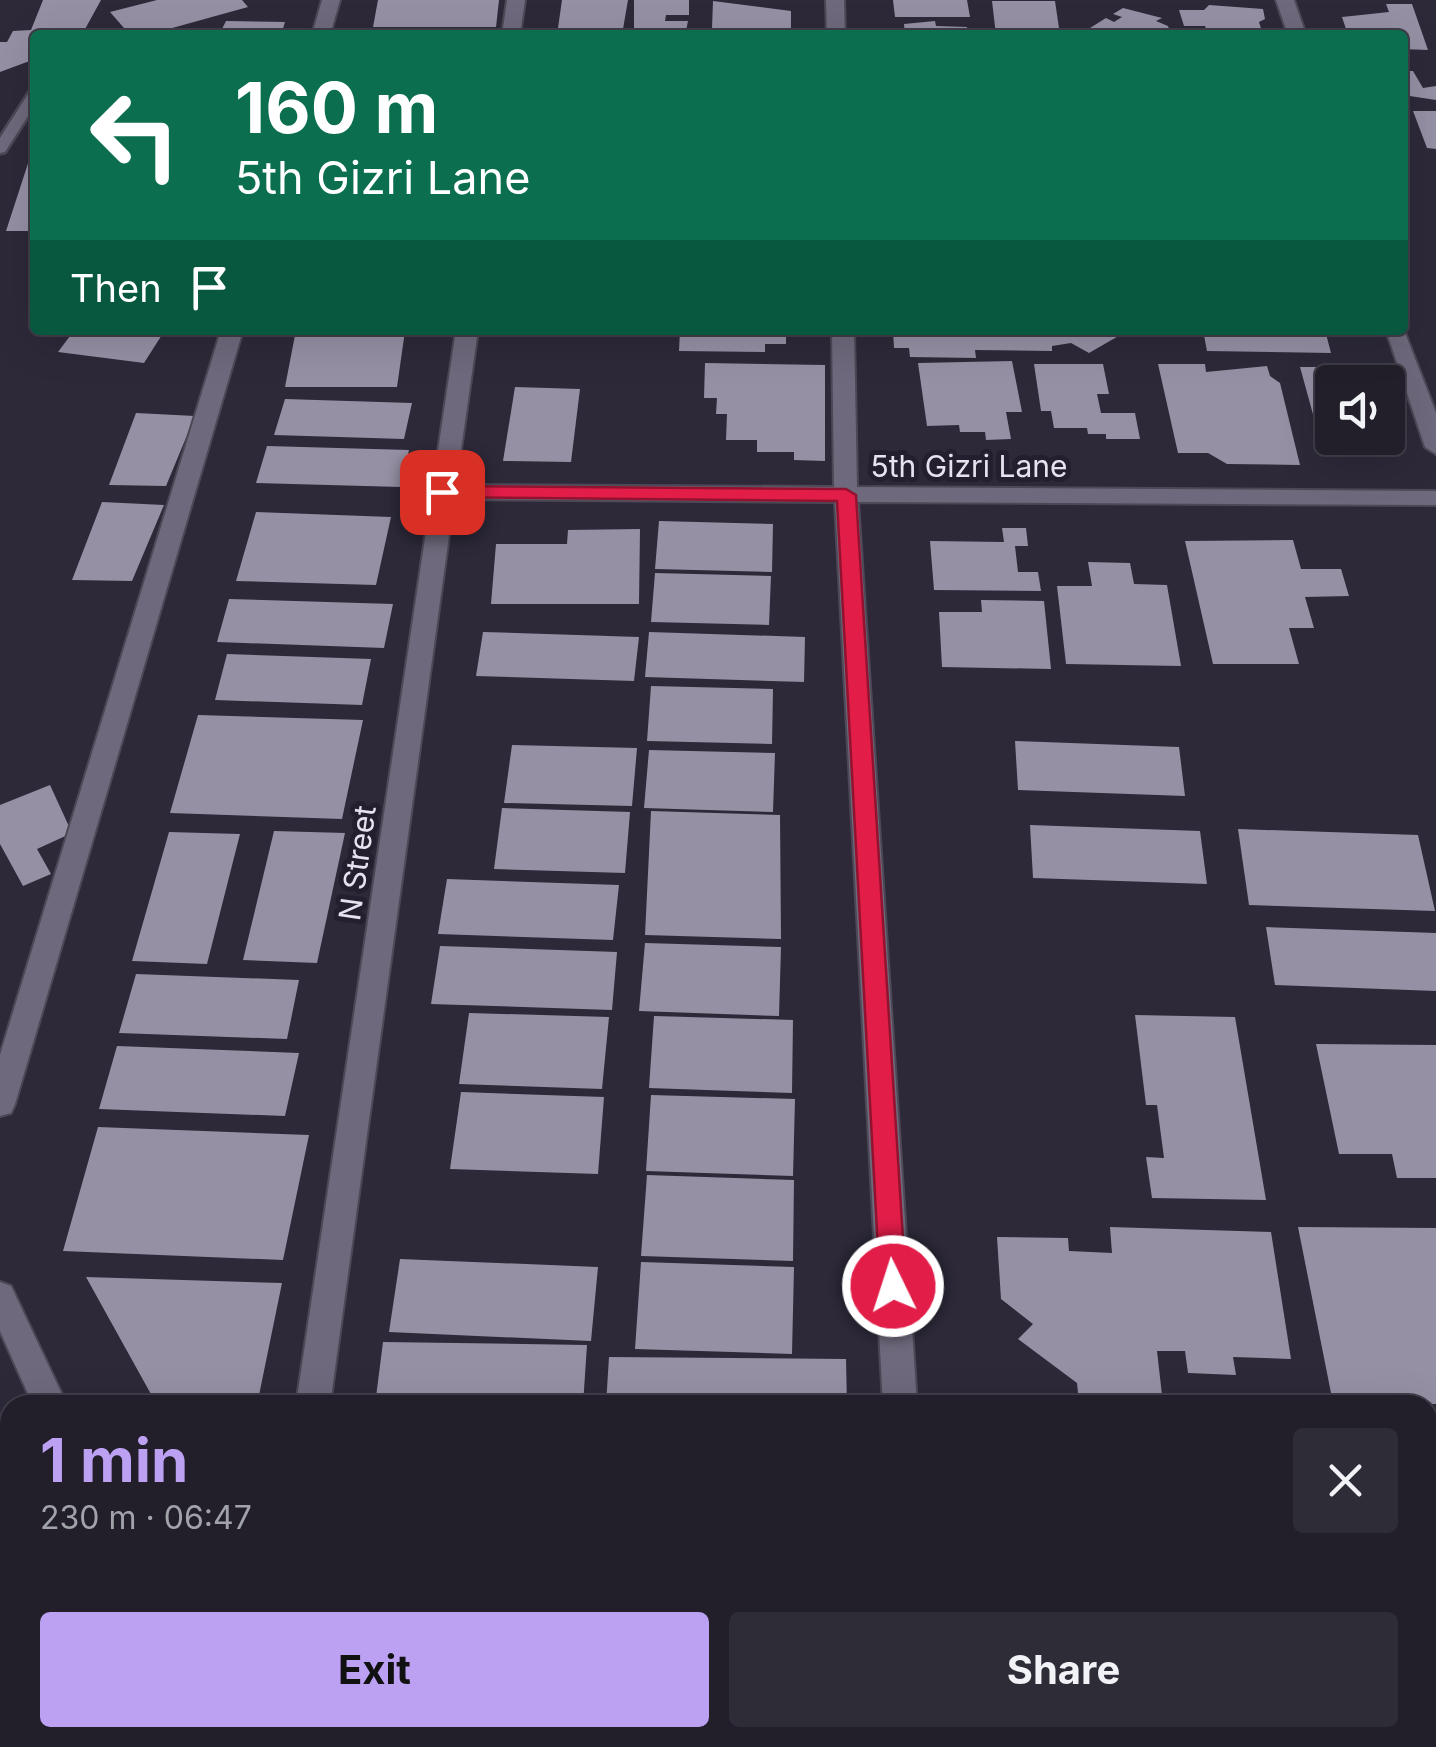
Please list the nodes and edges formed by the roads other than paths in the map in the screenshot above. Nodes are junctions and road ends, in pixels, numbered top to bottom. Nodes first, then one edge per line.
1 (332, 0) edge
2 (516, 0) edge
3 (835, 0) edge
4 (1285, 0) edge
5 (323, 30) edge
6 (512, 30) edge
7 (836, 30) edge
8 (1295, 30) edge
9 (30, 100) edge
10 (0, 149) edge
11 (231, 335) edge
12 (466, 335) edge
13 (842, 335) edge
14 (1399, 335) edge
15 (1436, 446) edge
16 (442, 492) junction
17 (846, 495) junction
18 (1436, 498) edge
19 (0, 1104) edge
20 (0, 1296) edge
21 (45, 1395) edge
22 (313, 1395) edge
23 (899, 1395) edge

1 - 5 street
2 - 6 street
3 - 7 street
4 - 8 street
9 - 10 lane
11 - 19 street
12 - 16 street, N Street
13 - 17 street
14 - 15 street
16 - 17 street, 5th Gizri Lane
16 - 22 street, N Street
17 - 18 street, 5th Gizri Lane
17 - 23 street
20 - 21 street

